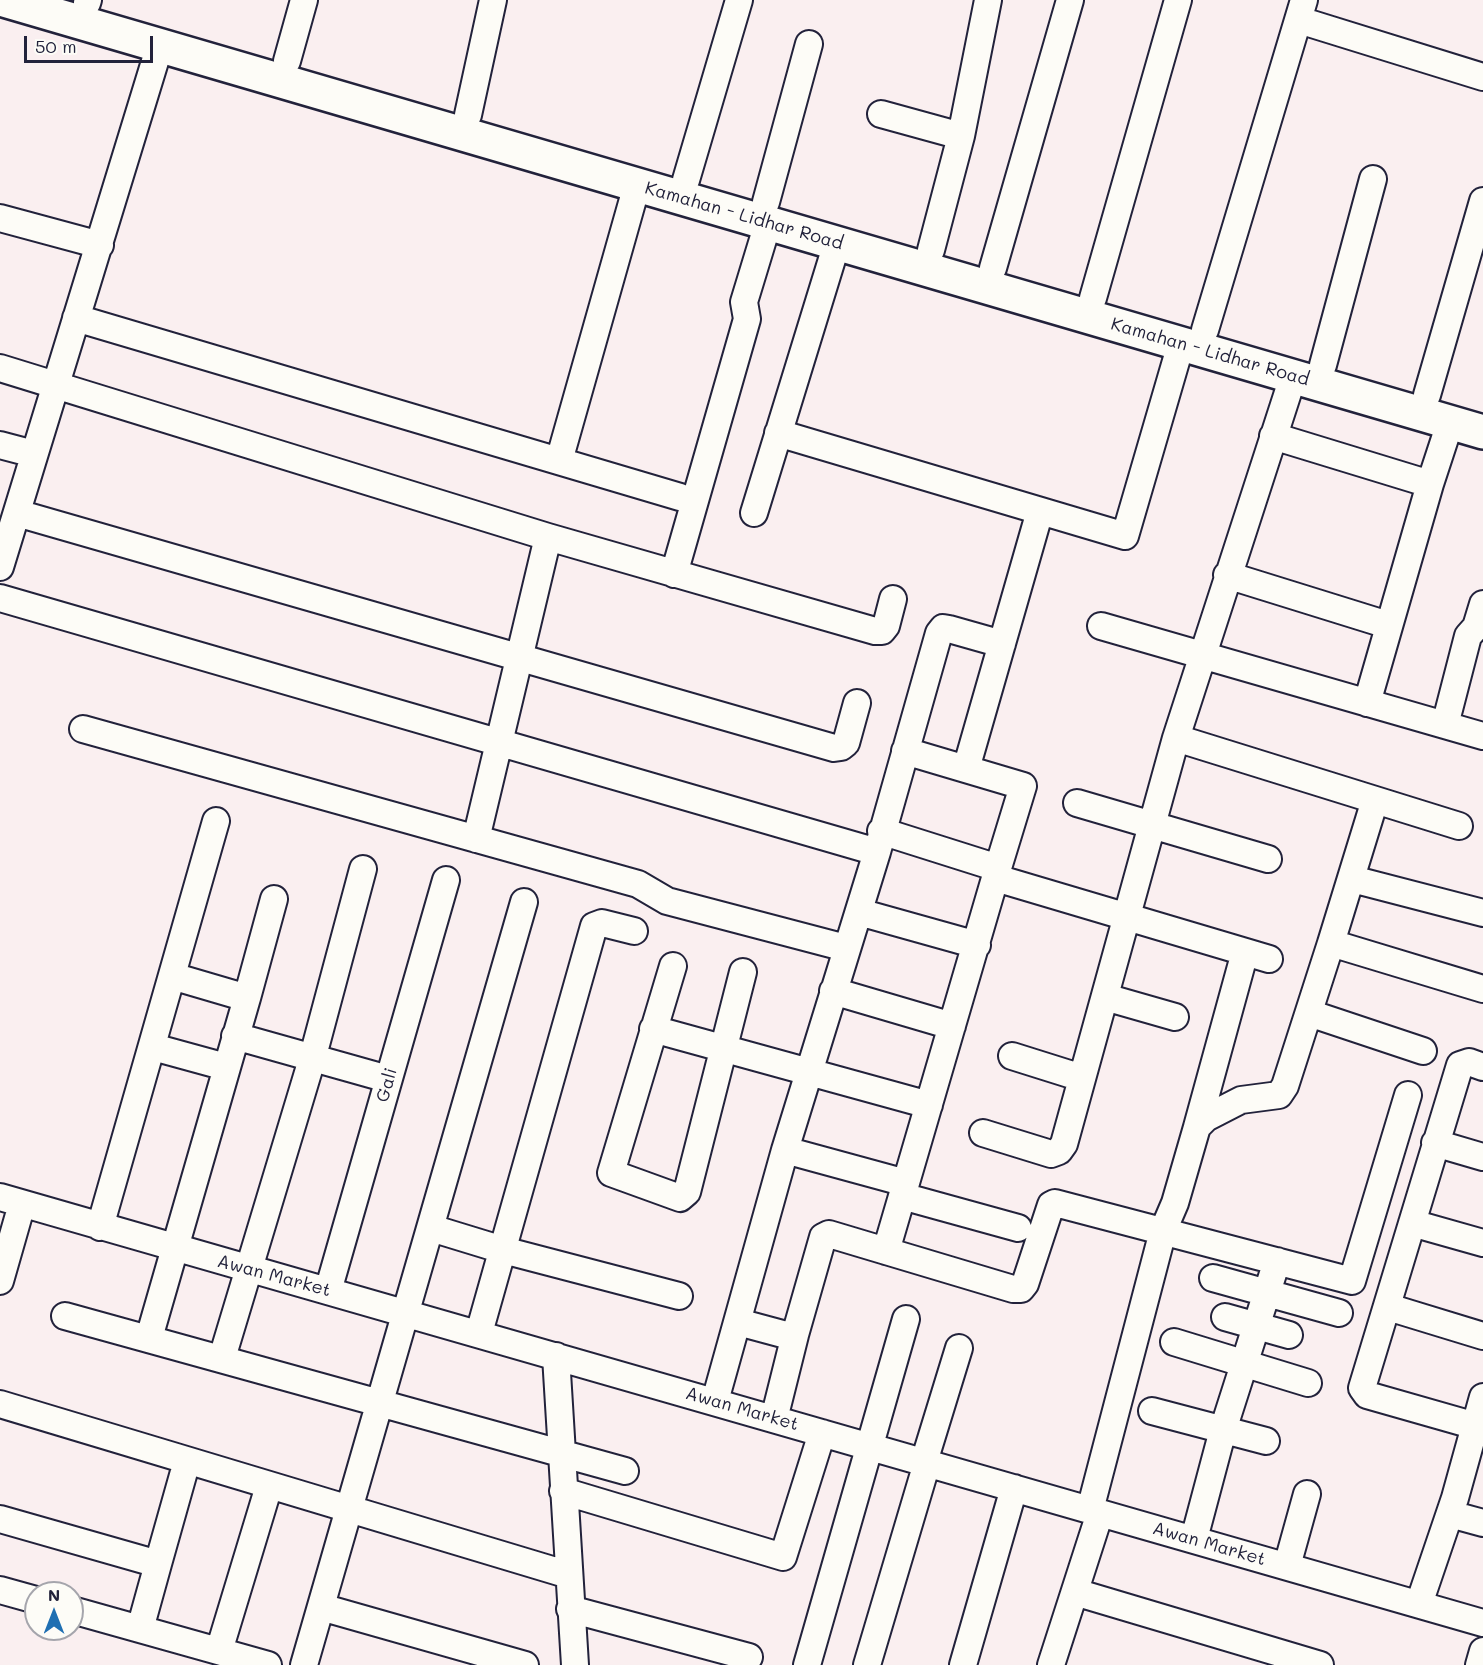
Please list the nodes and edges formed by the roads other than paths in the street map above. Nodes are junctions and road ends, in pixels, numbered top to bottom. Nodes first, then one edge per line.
1 (4, 0) edge
2 (304, 0) edge
3 (493, 0) edge
4 (739, 0) edge
5 (988, 0) edge
6 (1070, 0) edge
7 (1178, 0) edge
8 (83, 1) edge
9 (1301, 10) edge
10 (160, 45) junction
11 (809, 45) dead end
12 (286, 62) junction
13 (1483, 77) edge
14 (881, 114) dead end
15 (468, 115) junction
16 (961, 136) junction
17 (1374, 179) dead end
18 (686, 180) junction
19 (637, 185) junction
20 (1483, 201) edge
21 (767, 213) junction
22 (0, 218) edge
23 (837, 243) junction
24 (100, 245) junction
25 (931, 250) junction
26 (993, 268) junction
27 (1094, 298) junction
28 (76, 318) junction
29 (1193, 337) junction
30 (0, 368) edge
31 (1308, 371) junction
32 (56, 384) junction
33 (1427, 395) junction
34 (1483, 412) edge
35 (1450, 423) junction
36 (1483, 432) edge
37 (778, 433) junction
38 (1273, 436) junction
39 (0, 444) edge
40 (34, 454) junction
41 (559, 461) junction
42 (1430, 484) junction
43 (680, 497) dead end
44 (1041, 511) junction
45 (16, 513) junction
46 (754, 513) dead end
47 (548, 537) junction
48 (0, 567) edge
49 (674, 574) junction
50 (1227, 574) junction
51 (0, 598) edge
52 (893, 599) dead end
53 (1483, 604) edge
54 (1388, 625) junction
55 (1101, 626) dead end
56 (1002, 644) junction
57 (1201, 655) junction
58 (518, 658) junction
59 (857, 703) dead end
60 (1367, 703) junction
61 (1445, 725) junction
62 (82, 729) dead end
63 (1483, 736) edge
64 (1176, 738) junction
65 (500, 743) junction
66 (904, 751) junction
67 (966, 769) junction
68 (1375, 800) junction
69 (1077, 803) dead end
70 (216, 821) dead end
71 (1152, 825) junction
72 (1459, 826) dead end
73 (476, 839) junction
74 (879, 842) junction
75 (1268, 859) dead end
76 (363, 869) dead end
77 (997, 873) junction
78 (1352, 879) junction
79 (446, 880) dead end
80 (274, 899) dead end
81 (524, 902) dead end
82 (859, 912) junction
83 (1483, 913) edge
84 (1129, 916) junction
85 (634, 931) dead end
86 (1331, 943) junction
87 (977, 945) junction
88 (846, 948) junction
89 (673, 966) dead end
90 (743, 972) dead end
91 (172, 976) junction
92 (1483, 989) edge
93 (833, 991) junction
94 (1104, 997) junction
95 (247, 998) junction
96 (1309, 1013) junction
97 (1175, 1017) dead end
98 (952, 1026) junction
99 (652, 1029) junction
100 (235, 1036) junction
101 (153, 1047) junction
102 (725, 1048) junction
103 (1423, 1051) dead end
104 (313, 1056) junction
105 (1012, 1056) dead end
106 (1483, 1067) edge
107 (226, 1068) junction
108 (810, 1074) junction
109 (1082, 1078) junction
110 (388, 1079) junction
111 (1408, 1095) dead end
112 (929, 1105) junction
113 (1197, 1127) junction
114 (983, 1133) dead end
115 (1435, 1143) junction
116 (785, 1150) junction
117 (1483, 1155) edge
118 (904, 1189) junction
119 (11, 1201) edge
120 (1412, 1223) junction
121 (100, 1227) junction
122 (431, 1228) junction
123 (1018, 1228) dead end
124 (1163, 1231) junction
125 (1483, 1244) edge
126 (176, 1250) junction
127 (503, 1251) junction
128 (886, 1251) junction
129 (1277, 1261) junction
130 (249, 1269) junction
131 (1213, 1278) dead end
132 (0, 1281) edge
133 (328, 1291) junction
134 (1267, 1293) junction
135 (679, 1296) dead end
136 (1388, 1307) junction
137 (405, 1312) junction
138 (1339, 1313) dead end
139 (65, 1316) dead end
140 (1225, 1317) dead end
141 (906, 1319) dead end
142 (738, 1322) junction
143 (1256, 1328) junction
144 (479, 1333) junction
145 (795, 1335) junction
146 (1290, 1335) dead end
147 (1483, 1336) edge
148 (149, 1338) junction
149 (1174, 1342) dead end
150 (959, 1348) dead end
151 (556, 1356) junction
152 (222, 1358) junction
153 (1245, 1362) junction
154 (1308, 1383) dead end
155 (1483, 1397) edge
156 (380, 1401) junction
157 (715, 1401) junction
158 (0, 1404) edge
159 (1152, 1411) dead end
160 (774, 1419) junction
161 (1479, 1426) edge
162 (1223, 1430) junction
163 (822, 1433) junction
164 (1266, 1441) dead end
165 (870, 1447) junction
166 (562, 1454) junction
167 (187, 1461) junction
168 (925, 1462) junction
169 (626, 1471) dead end
170 (268, 1486) junction
171 (1014, 1488) junction
172 (563, 1491) junction
173 (1307, 1494) dead end
174 (348, 1510) junction
175 (1095, 1512) junction
176 (1450, 1514) junction
177 (0, 1519) edge
178 (1483, 1523) edge
179 (1194, 1539) junction
180 (158, 1564) junction
181 (1287, 1566) junction
182 (568, 1575) junction
183 (0, 1590) edge
184 (1075, 1592) junction
185 (24, 1597) edge
186 (1419, 1604) junction
187 (321, 1607) junction
188 (570, 1609) junction
189 (84, 1613) edge
190 (1483, 1623) edge
191 (140, 1629) junction
192 (219, 1651) junction
193 (1483, 1652) edge
194 (749, 1657) dead end
195 (966, 1664) edge
196 (268, 1665) edge
197 (304, 1665) edge
198 (525, 1665) edge
199 (575, 1665) edge
200 (807, 1665) edge
201 (867, 1665) edge
202 (1052, 1665) edge
203 (1320, 1665) edge
204 (1479, 1665) edge

1 - 10 main road, Kamahan - Lidhar Road
2 - 12 street
3 - 15 street
4 - 18 street
5 - 16 street
6 - 26 street
7 - 27 street
8 - 12 main road, Kamahan - Lidhar Road
9 - 13 street
9 - 29 street
10 - 19 main road, Kamahan - Lidhar Road
10 - 24 street
11 - 21 street
12 - 15 main road, Kamahan - Lidhar Road
14 - 16 street
15 - 18 main road, Kamahan - Lidhar Road
16 - 25 street
17 - 31 street
18 - 21 main road, Kamahan - Lidhar Road
19 - 21 main road, Kamahan - Lidhar Road
19 - 41 street
20 - 33 street
21 - 23 main road, Kamahan - Lidhar Road
21 - 25 main road, Kamahan - Lidhar Road
21 - 49 street
22 - 24 street
23 - 29 main road, Kamahan - Lidhar Road
23 - 37 street
24 - 28 street
25 - 26 main road, Kamahan - Lidhar Road
26 - 27 main road, Kamahan - Lidhar Road
27 - 29 main road, Kamahan - Lidhar Road
28 - 32 street
28 - 41 street
29 - 31 main road, Kamahan - Lidhar Road
29 - 44 street
30 - 32 street
31 - 33 main road, Kamahan - Lidhar Road
31 - 35 main road, Kamahan - Lidhar Road
31 - 38 street
32 - 40 street
32 - 47 street
33 - 34 main road, Kamahan - Lidhar Road
35 - 36 main road, Kamahan - Lidhar Road
35 - 42 street
37 - 44 street
37 - 46 street
38 - 42 street
38 - 50 street
39 - 40 street
40 - 45 street
41 - 43 street
42 - 54 street
44 - 56 street
45 - 48 street
45 - 58 street
47 - 49 street
47 - 58 street
49 - 52 street
50 - 54 street
50 - 57 street
51 - 65 street
53 - 61 street
54 - 60 street
55 - 57 street
56 - 66 street
56 - 67 street
57 - 60 street
57 - 64 street
58 - 59 street
58 - 65 street
60 - 61 street
61 - 63 street
62 - 73 street
64 - 68 street
64 - 71 street
65 - 73 street
65 - 74 street
66 - 67 street
66 - 74 street
67 - 77 street
68 - 72 street
68 - 78 street
69 - 71 street
70 - 91 street
71 - 75 street
71 - 84 street
73 - 88 street
74 - 77 street
74 - 82 street
76 - 104 street
77 - 84 street
77 - 87 street
78 - 83 street
78 - 86 street
79 - 110 street, Gali
80 - 95 street
81 - 122 street
82 - 87 street
82 - 88 street
84 - 94 street
84 - 113 street
85 - 127 street
86 - 92 street
86 - 96 street
87 - 98 street
88 - 93 street
89 - 99 street
90 - 102 street
91 - 95 street
91 - 101 street
93 - 98 street
93 - 108 street
94 - 97 street
94 - 109 street
95 - 100 street
96 - 103 street
96 - 113 street
98 - 112 street
99 - 102 street
99 - 102 street
100 - 104 street
100 - 107 street
101 - 107 street
101 - 121 street
102 - 108 street
104 - 110 street
104 - 130 street
105 - 109 street
106 - 115 street
107 - 126 street
108 - 112 street
108 - 116 street
109 - 114 street
110 - 133 street, Gali
111 - 129 street
112 - 118 street
113 - 124 street
115 - 117 street
115 - 120 street
116 - 118 street
116 - 142 street
118 - 123 street
118 - 128 street
119 - 121 street, Awan Market
119 - 132 street
120 - 125 street
120 - 136 street
121 - 126 street, Awan Market
122 - 127 street
122 - 137 street
124 - 128 street
124 - 129 street
124 - 175 street
126 - 130 street, Awan Market
126 - 148 street
127 - 135 street
127 - 144 street
128 - 145 street
129 - 134 street
130 - 133 street, Awan Market
130 - 152 street
131 - 134 street
133 - 137 street, Awan Market
134 - 138 street
134 - 143 street
136 - 147 street
136 - 161 street
137 - 144 street, Awan Market
137 - 156 street
139 - 148 street
140 - 143 street
141 - 165 street
142 - 145 street
142 - 157 street
143 - 146 street
143 - 153 street
144 - 151 street, Awan Market
145 - 160 street
148 - 152 street
149 - 153 street
150 - 168 street
151 - 157 street, Awan Market
151 - 166 street
152 - 156 street
153 - 154 street
153 - 162 street
155 - 161 street
156 - 166 street
156 - 174 street
157 - 160 street, Awan Market
158 - 167 street
159 - 162 street
160 - 163 street, Awan Market
161 - 176 street
162 - 164 street
162 - 179 street
163 - 165 street, Awan Market
163 - 172 street
165 - 168 street, Awan Market
165 - 200 street
166 - 169 street
166 - 172 street
167 - 170 street
167 - 180 street
168 - 171 street, Awan Market
168 - 201 street
170 - 174 street
170 - 192 street
171 - 175 street, Awan Market
171 - 195 street
172 - 182 street
173 - 181 street
174 - 182 street
174 - 187 street
175 - 179 street, Awan Market
175 - 184 street
176 - 178 street
176 - 186 street
177 - 180 street
179 - 181 street, Awan Market
180 - 191 street
181 - 186 street, Awan Market
182 - 188 street
183 - 185 street
184 - 202 street
184 - 203 street
186 - 190 street, Awan Market
187 - 197 street
187 - 198 street
188 - 194 street
188 - 199 street
189 - 191 street
191 - 192 street
192 - 196 street
193 - 204 street

